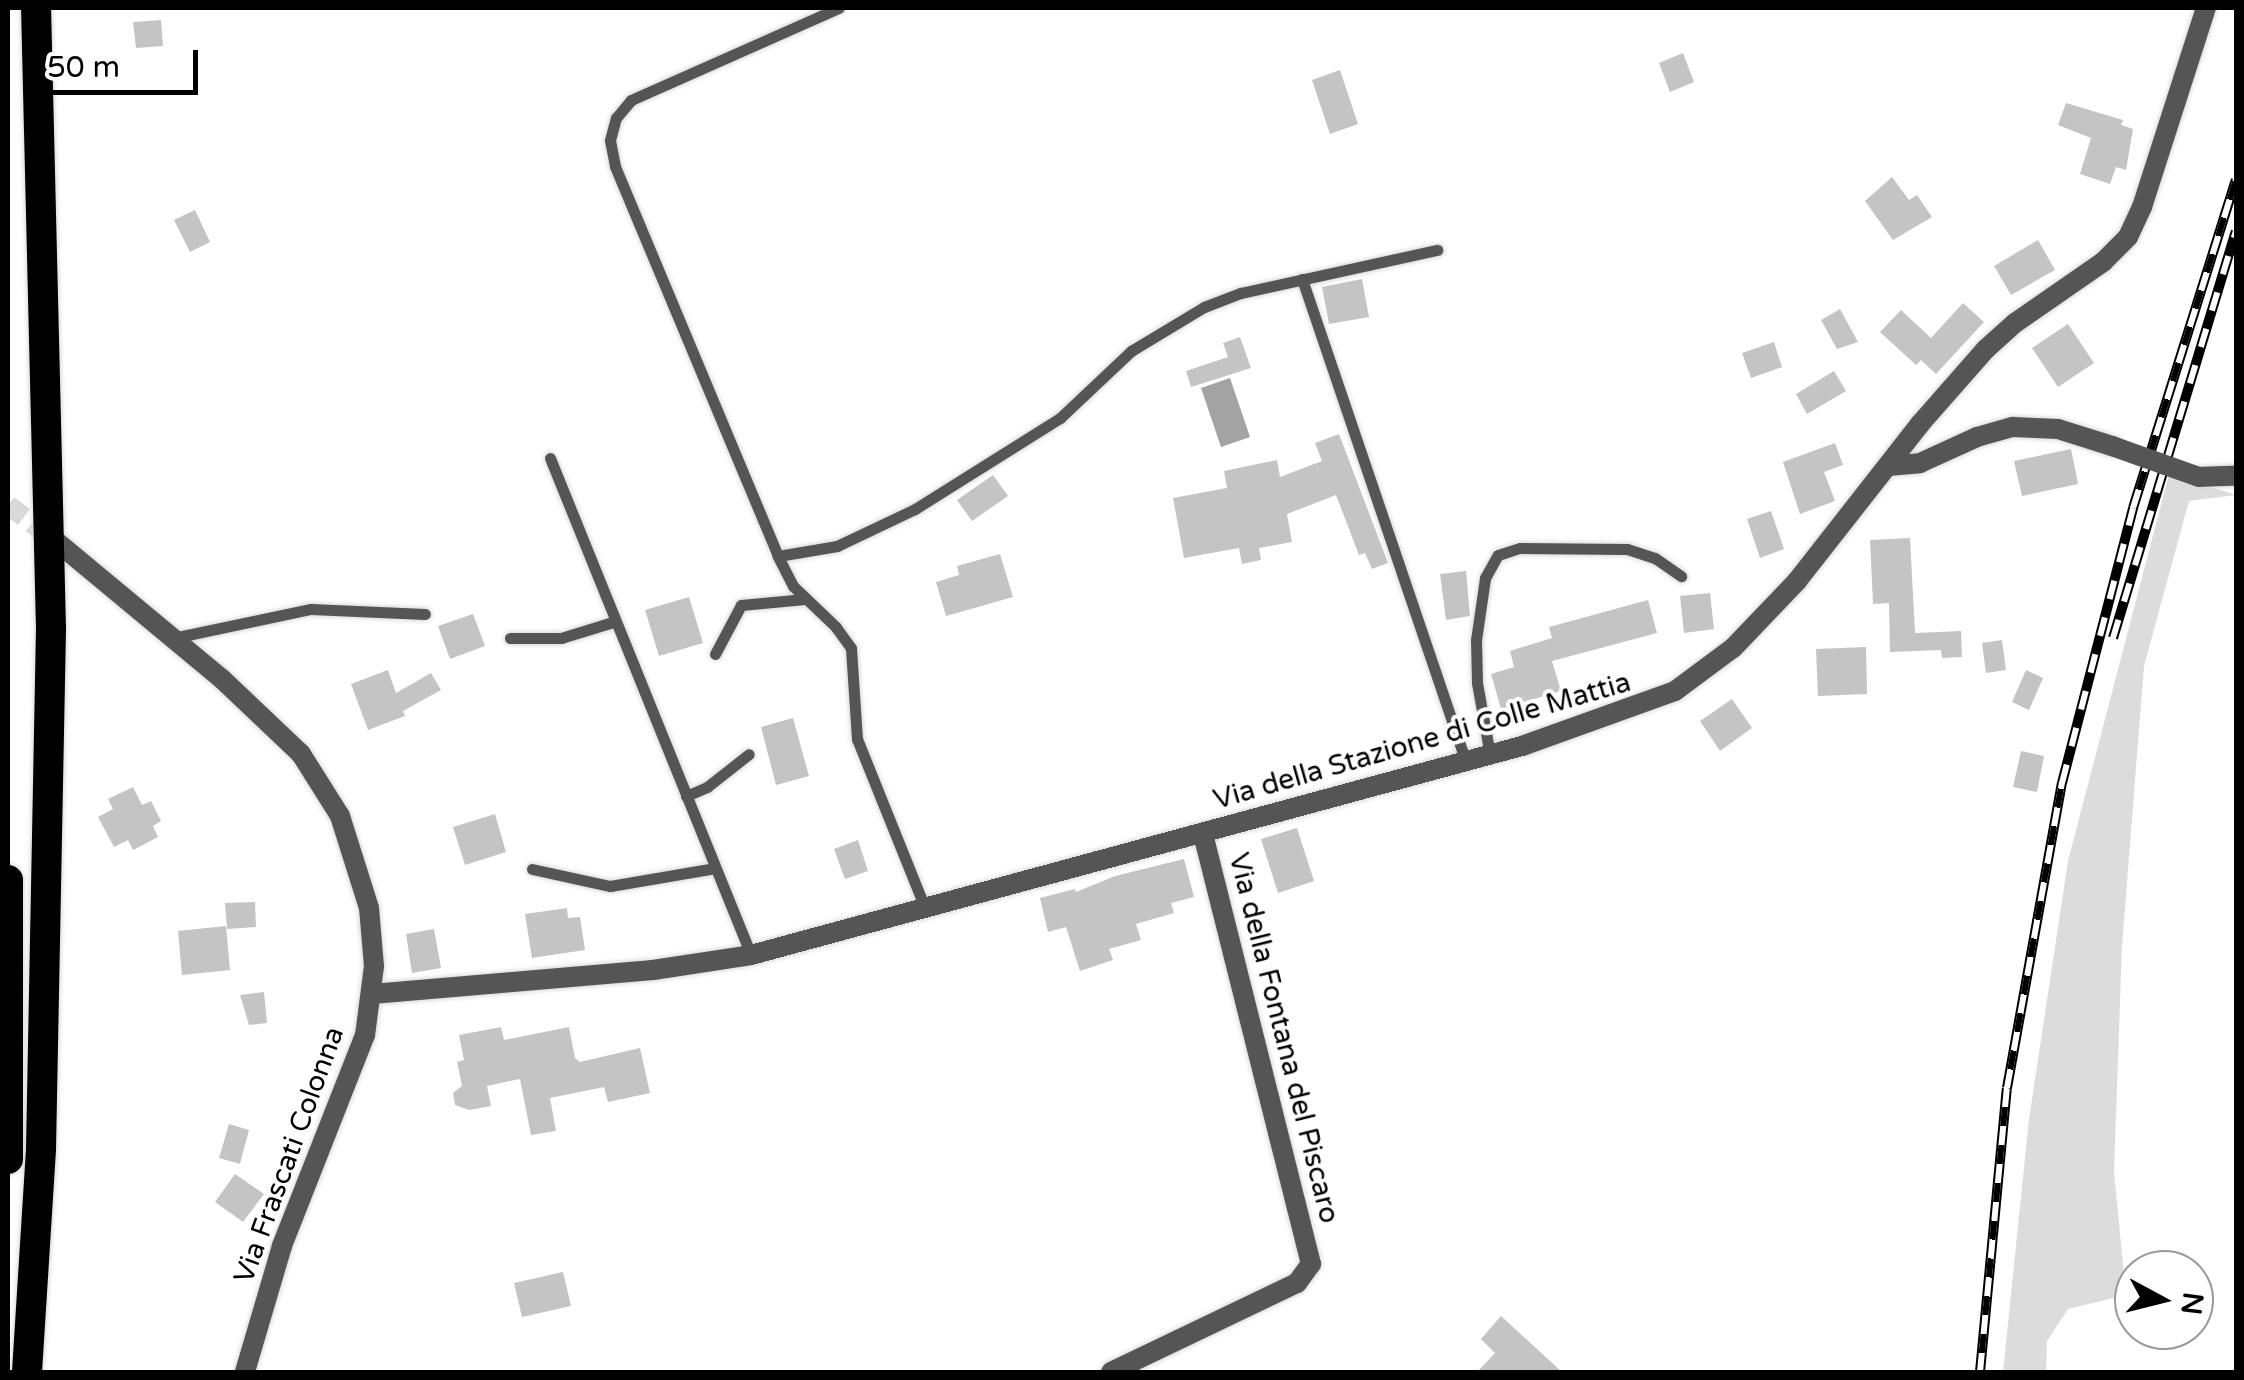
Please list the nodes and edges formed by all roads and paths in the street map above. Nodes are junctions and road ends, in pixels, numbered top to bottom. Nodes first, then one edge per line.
1 (36, 8) edge
2 (840, 8) edge
3 (2206, 8) edge
4 (1437, 250) dead end
5 (1302, 279) junction
6 (550, 458) dead end
7 (1888, 466) junction
8 (2236, 476) edge
9 (57, 542) tunnel mouth
10 (778, 556) junction
11 (1680, 576) dead end
12 (805, 599) junction
13 (425, 614) dead end
14 (614, 622) junction
15 (173, 638) junction
16 (510, 638) dead end
17 (715, 654) dead end
18 (749, 754) dead end
19 (1490, 755) junction
20 (1466, 762) junction
21 (686, 796) junction
22 (1203, 834) junction
23 (716, 868) junction
24 (532, 870) dead end
25 (8, 880) edge
26 (924, 908) junction
27 (751, 954) junction
28 (372, 994) junction
29 (8, 1159) edge
30 (27, 1372) edge
31 (246, 1372) edge
32 (1112, 1372) edge

1 - 30 highway
2 - 10 lane
3 - 7 street, Via della Stazione di Colle Mattia
4 - 5 lane
5 - 10 lane
5 - 20 lane
6 - 14 lane
7 - 8 street, bridge
7 - 19 street, Via della Stazione di Colle Mattia
9 - 15 street, Via Frascati Colonna
10 - 12 lane
11 - 19 lane
12 - 17 lane
12 - 26 lane
13 - 15 lane
14 - 16 lane
14 - 21 lane
15 - 28 street, Via Frascati Colonna
18 - 21 lane
19 - 20 street, Via della Stazione di Colle Mattia
20 - 22 street, Via della Stazione di Colle Mattia
21 - 23 lane
22 - 26 street, Via della Stazione di Colle Mattia
22 - 32 street, Via della Fontana del Piscaro
23 - 24 lane
23 - 27 lane
25 - 29 highway
26 - 27 street, Via della Stazione di Colle Mattia
27 - 28 street, Via della Stazione di Colle Mattia
28 - 31 street, Via Frascati Colonna

